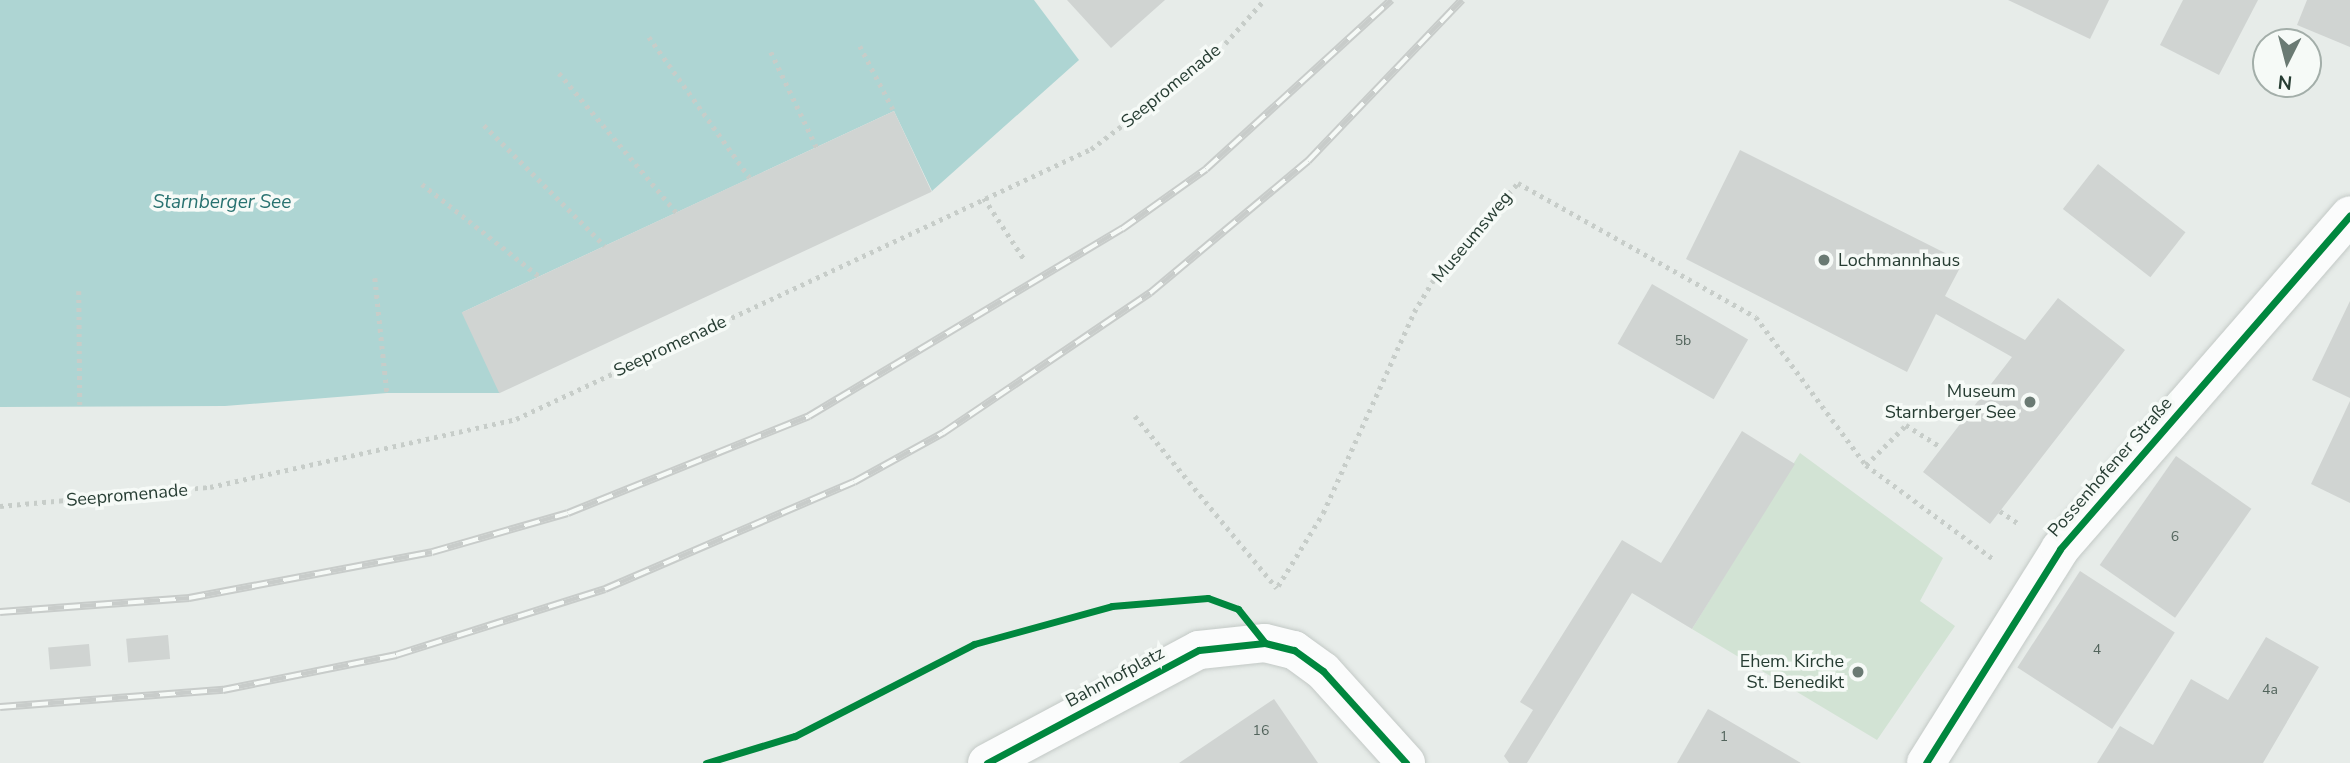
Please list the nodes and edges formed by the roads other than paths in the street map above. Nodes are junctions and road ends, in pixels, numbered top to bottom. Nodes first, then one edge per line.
1 (2350, 215) edge
2 (987, 763) edge
3 (1406, 763) edge
4 (1926, 763) edge

1 - 4 main road, Possenhofener Straße
2 - 3 main road, Bahnhofplatz

